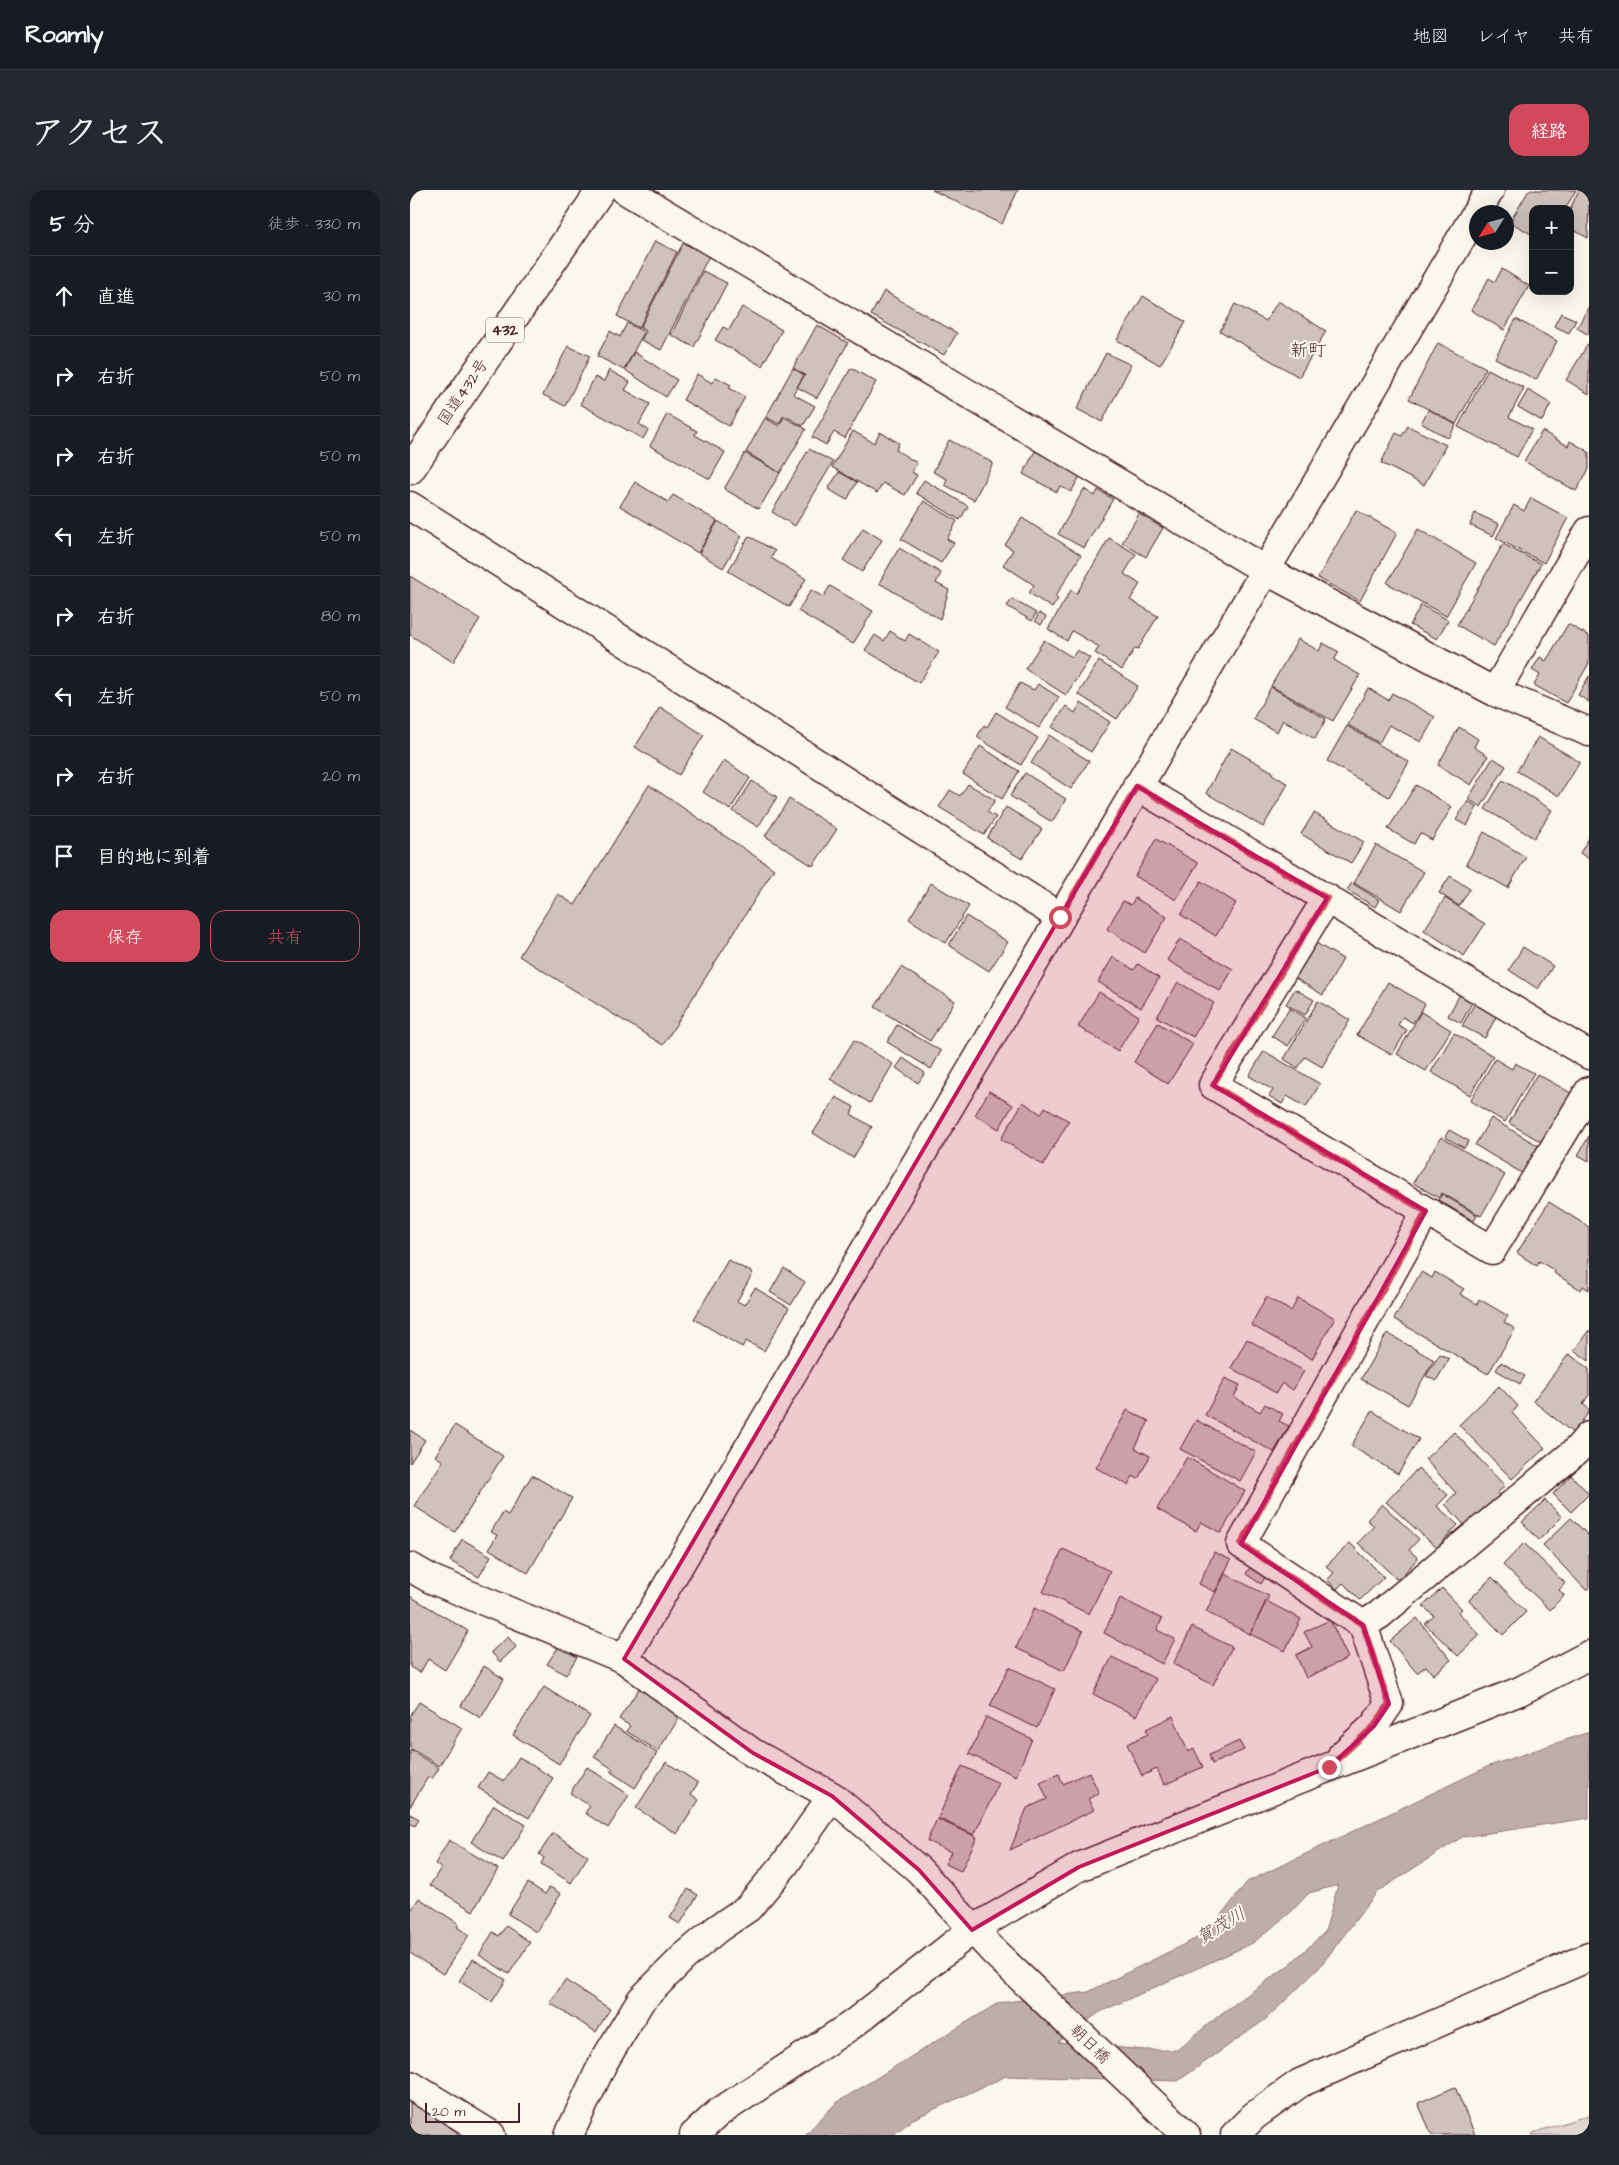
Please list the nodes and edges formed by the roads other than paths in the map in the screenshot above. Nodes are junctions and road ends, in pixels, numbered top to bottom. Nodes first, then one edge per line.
1 (601, 190) edge
2 (625, 190) edge
3 (1490, 190) edge
4 (1482, 205) edge
5 (1469, 226) edge
6 (410, 470) edge
7 (410, 506) edge
8 (1589, 531) edge
9 (1265, 570) junction
10 (1495, 692) junction
11 (1589, 732) edge
12 (1137, 786) junction
13 (1327, 898) junction
14 (1060, 917) junction
15 (1589, 1055) edge
16 (1589, 1091) edge
17 (1426, 1212) junction
18 (1589, 1436) edge
19 (410, 1566) edge
20 (1363, 1625) junction
21 (1589, 1655) edge
22 (624, 1659) junction
23 (1329, 1767) junction
24 (832, 1796) junction
25 (972, 1930) junction
26 (1589, 1957) edge
27 (410, 2085) edge
28 (491, 2135) edge
29 (569, 2135) edge
30 (694, 2135) edge
31 (1186, 2135) edge
32 (1235, 2135) edge

1 - 6 main road, 国道432号 / 432
2 - 9 main road
3 - 4 main road
5 - 9 main road
7 - 14 main road
8 - 10 main road
9 - 10 main road
9 - 12 main road
10 - 11 main road
12 - 13 main road
12 - 14 main road
13 - 15 main road
13 - 17 main road
14 - 22 main road
16 - 17 main road
17 - 20 main road
18 - 20 main road
19 - 22 main road, 朝日橋
20 - 23 main road
21 - 23 main road
22 - 24 main road, 朝日橋
23 - 25 main road
24 - 25 main road, 朝日橋
24 - 29 main road
25 - 30 main road
25 - 31 main road, 朝日橋
26 - 32 main road
27 - 28 main road

